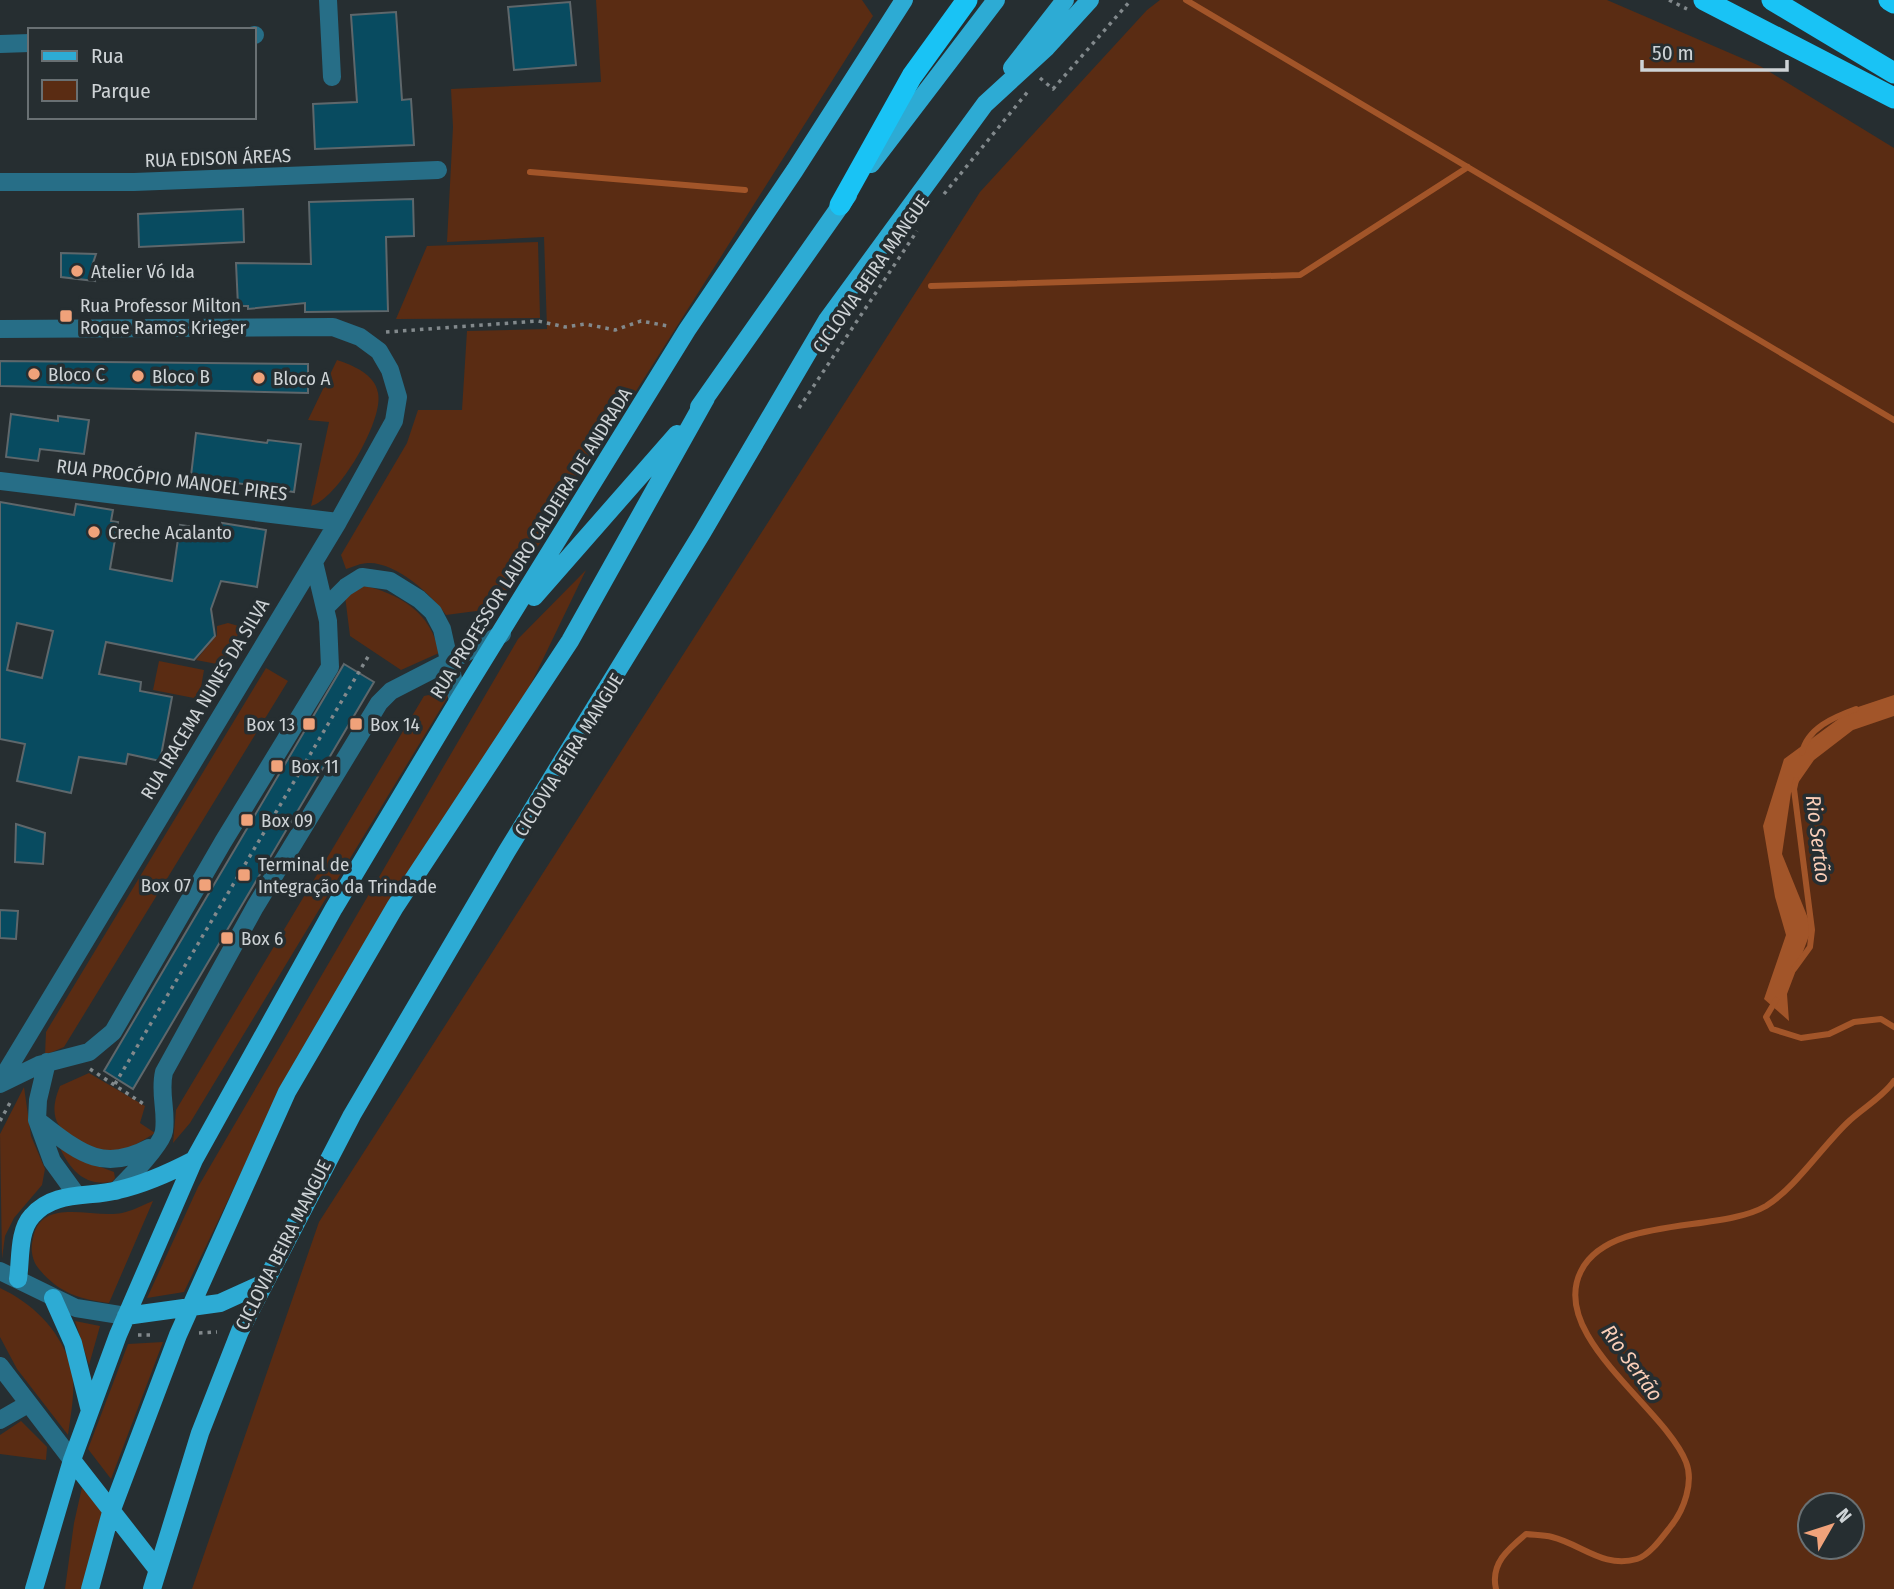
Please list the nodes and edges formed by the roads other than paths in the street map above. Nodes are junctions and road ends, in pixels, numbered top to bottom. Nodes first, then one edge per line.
1 (328, 0) edge
2 (904, 0) edge
3 (953, 0) edge
4 (967, 0) edge
5 (996, 0) edge
6 (1065, 0) edge
7 (1090, 0) edge
8 (1704, 0) edge
9 (1772, 0) edge
10 (1889, 0) edge
11 (1894, 3) edge
12 (28, 43) edge
13 (0, 44) edge
14 (1894, 73) edge
15 (912, 76) junction
16 (332, 77) dead end
17 (1894, 98) edge
18 (985, 104) junction
19 (438, 170) dead end
20 (0, 182) edge
21 (840, 205) junction
22 (0, 330) edge
23 (706, 398) junction
24 (0, 481) edge
25 (338, 522) junction
26 (314, 562) junction
27 (325, 608) junction
28 (502, 634) junction
29 (447, 663) junction
30 (458, 701) junction
31 (47, 1062) junction
32 (0, 1083) edge
33 (37, 1120) junction
34 (159, 1141) junction
35 (194, 1160) junction
36 (116, 1191) junction
37 (76, 1194) junction
38 (0, 1271) edge
39 (18, 1279) junction
40 (264, 1283) junction
41 (53, 1298) junction
42 (189, 1309) junction
43 (126, 1316) junction
44 (0, 1366) edge
45 (28, 1404) junction
46 (90, 1412) junction
47 (0, 1420) edge
48 (72, 1460) junction
49 (111, 1512) junction
50 (157, 1569) junction
51 (34, 1589) edge
52 (90, 1589) edge
53 (152, 1589) edge

1 - 16 street
2 - 28 main road, RUA PROFESSOR LAURO CALDEIRA DE ANDRADA
3 - 15 main road
4 - 15 highway
5 - 21 main road
6 - 18 main road
7 - 18 main road
8 - 17 highway
9 - 14 highway
10 - 11 highway
12 - 13 street
15 - 21 highway
18 - 40 main road
19 - 20 street, RUA EDISON ÁREAS
21 - 23 main road
22 - 25 street, RUA IRACEMA NUNES DA SILVA
23 - 28 main road
23 - 42 main road
24 - 25 street, RUA PROCÓPIO MANOEL PIRES
25 - 26 street, RUA IRACEMA NUNES DA SILVA
26 - 27 street
26 - 32 street, RUA IRACEMA NUNES DA SILVA
27 - 29 street
27 - 31 street
28 - 29 street
28 - 30 main road, RUA PROFESSOR LAURO CALDEIRA DE ANDRADA
29 - 30 street
29 - 34 street
30 - 35 main road, RUA PROFESSOR LAURO CALDEIRA DE ANDRADA
31 - 32 street
31 - 33 street
33 - 34 street
33 - 37 street
34 - 36 street
35 - 36 main road
35 - 43 main road, RUA PROFESSOR LAURO CALDEIRA DE ANDRADA
36 - 37 main road
37 - 39 main road
38 - 39 street
39 - 41 street
40 - 42 main road
40 - 50 main road
41 - 43 street
41 - 46 main road
42 - 43 main road
42 - 49 main road
43 - 46 main road, RUA PROFESSOR LAURO CALDEIRA DE ANDRADA
44 - 45 street
45 - 47 street
45 - 48 street
46 - 48 main road, RUA PROFESSOR LAURO CALDEIRA DE ANDRADA
48 - 49 main road
48 - 51 main road, RUA PROFESSOR LAURO CALDEIRA DE ANDRADA
49 - 50 main road
49 - 52 main road
50 - 53 main road

